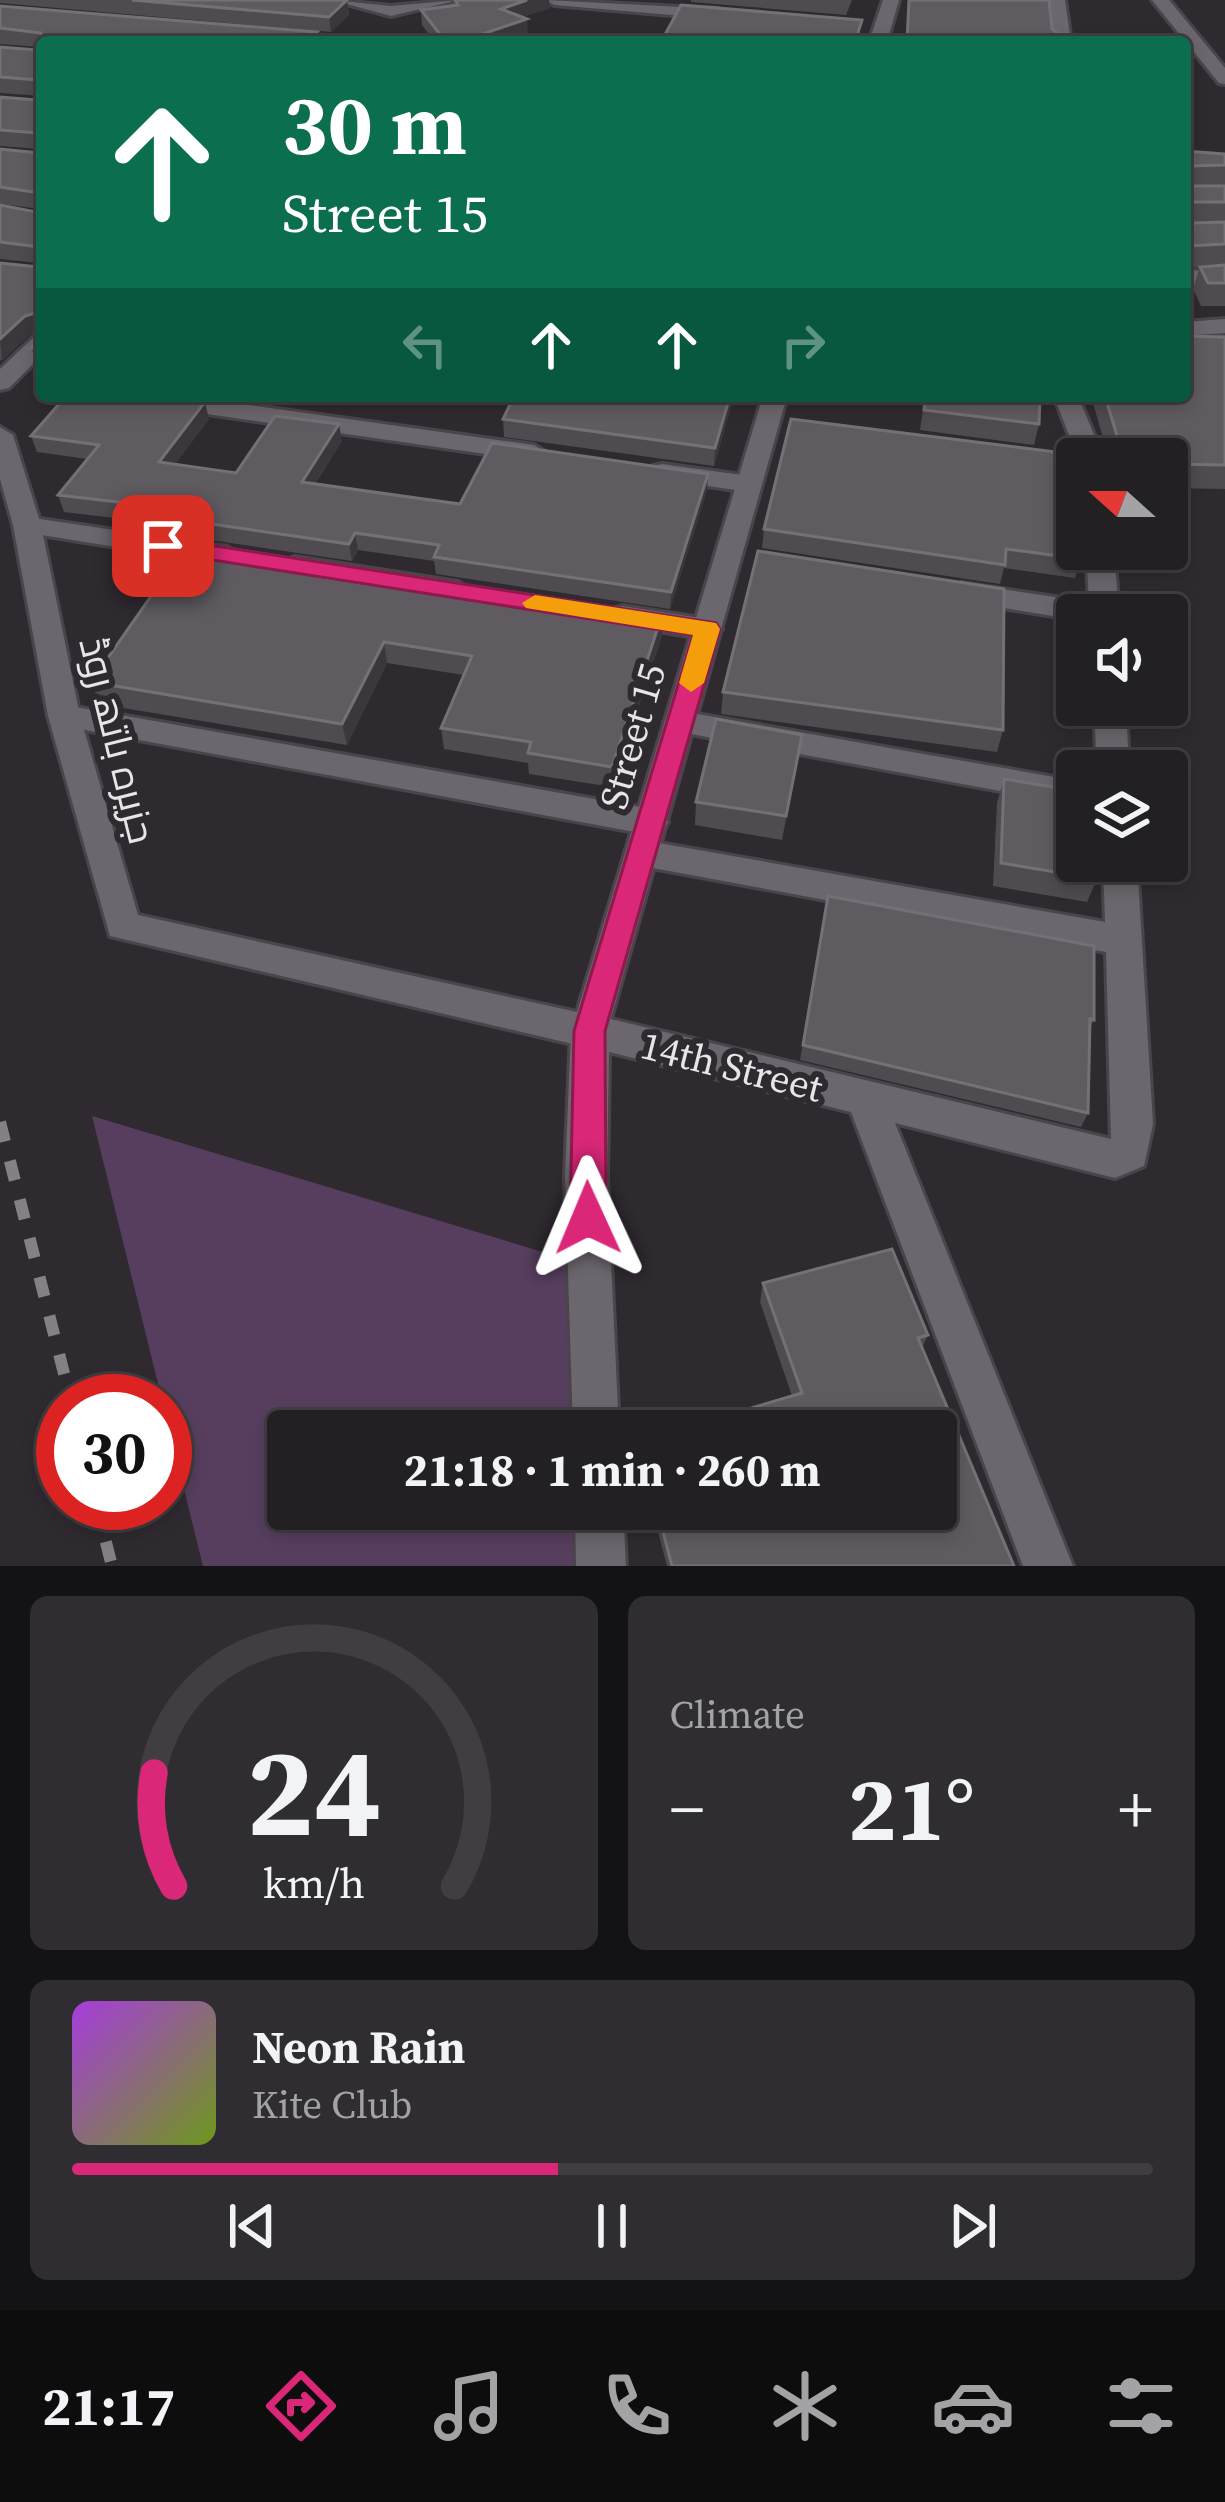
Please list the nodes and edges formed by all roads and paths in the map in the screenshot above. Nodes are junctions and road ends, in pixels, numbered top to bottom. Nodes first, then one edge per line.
1 (340, 0) edge
2 (451, 0) edge
3 (554, 0) edge
4 (891, 0) edge
5 (1057, 0) edge
6 (1160, 0) edge
7 (371, 9) junction
8 (742, 16) edge
9 (859, 26) edge
10 (246, 34) edge
11 (880, 35) edge
12 (269, 36) edge
13 (344, 36) edge
14 (1061, 36) edge
15 (1190, 36) edge
16 (1191, 38) edge
17 (1224, 78) edge
18 (1225, 276) edge
19 (1191, 278) edge
20 (1191, 323) edge
21 (1225, 326) edge
22 (36, 348) edge
23 (3, 381) edge
24 (36, 383) edge
25 (173, 402) edge
26 (1068, 402) edge
27 (777, 415) edge
28 (0, 435) edge
29 (1083, 438) edge
30 (566, 458) edge
31 (635, 468) edge
32 (749, 484) junction
33 (27, 525) junction
34 (940, 589) edge
35 (496, 597) edge
36 (1056, 607) edge
37 (590, 611) edge
38 (707, 629) junction
39 (64, 716) junction
40 (680, 722) junction
41 (1056, 789) edge
42 (646, 838) junction
43 (1122, 882) edge
44 (123, 926) joint
45 (1126, 941) junction
46 (590, 1031) junction
47 (865, 1098) junction
48 (595, 1410) edge
49 (599, 1530) edge
50 (601, 1566) edge
51 (1048, 1566) edge

1 - 7 street
2 - 7 street
3 - 8 street
4 - 11 street
5 - 14 street
6 - 15 street
7 - 13 street
9 - 11 street
10 - 12 street
16 - 17 street
18 - 19 street
20 - 21 street
22 - 23 street
23 - 24 street
25 - 30 street
26 - 29 street
27 - 32 street, Street 15
28 - 33 street, جزیرہ باتھ روڈ
31 - 32 street
32 - 38 street, Street 15
33 - 35 street
33 - 39 street, جزیرہ باتھ روڈ
34 - 36 street
37 - 38 street
38 - 40 street, Street 15
39 - 42 street
39 - 44 street, جزیرہ باتھ روڈ
40 - 41 street
40 - 42 street, Street 15
42 - 45 street
42 - 46 street, Street 15
43 - 45 street
44 - 46 street, 14th Street
45 - 47 street, 14th Street
46 - 47 street, 14th Street
46 - 48 street, Street 15
47 - 51 street
49 - 50 street

